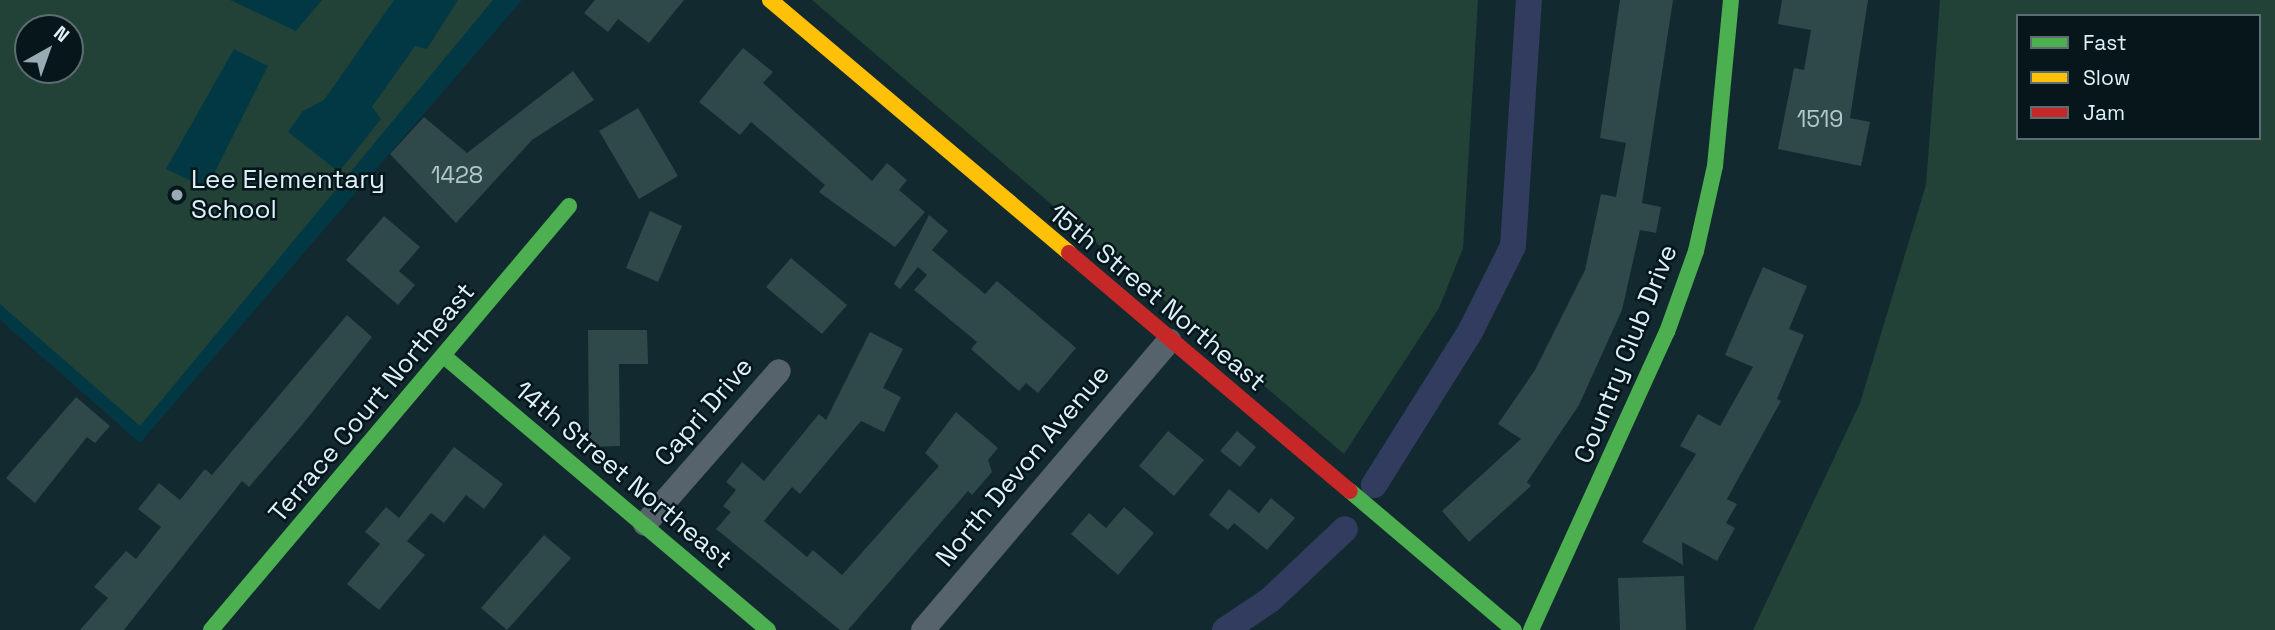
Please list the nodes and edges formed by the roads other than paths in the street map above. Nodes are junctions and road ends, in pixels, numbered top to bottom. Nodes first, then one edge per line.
1 (770, 0) edge
2 (1731, 0) edge
3 (569, 206) dead end
4 (1169, 341) junction
5 (445, 357) junction
6 (779, 371) dead end
7 (645, 524) junction
8 (211, 630) edge
9 (768, 630) edge
10 (923, 630) edge
11 (1514, 630) edge
12 (1531, 630) edge

1 - 4 street, 15th Street Northeast
2 - 12 street, Country Club Drive
3 - 5 street, Terrace Court Northeast
4 - 10 street, North Devon Avenue
4 - 11 street, 15th Street Northeast
5 - 7 street, 14th Street Northeast
5 - 8 street, Terrace Court Northeast
6 - 7 street, Capri Drive
7 - 9 street, 14th Street Northeast

